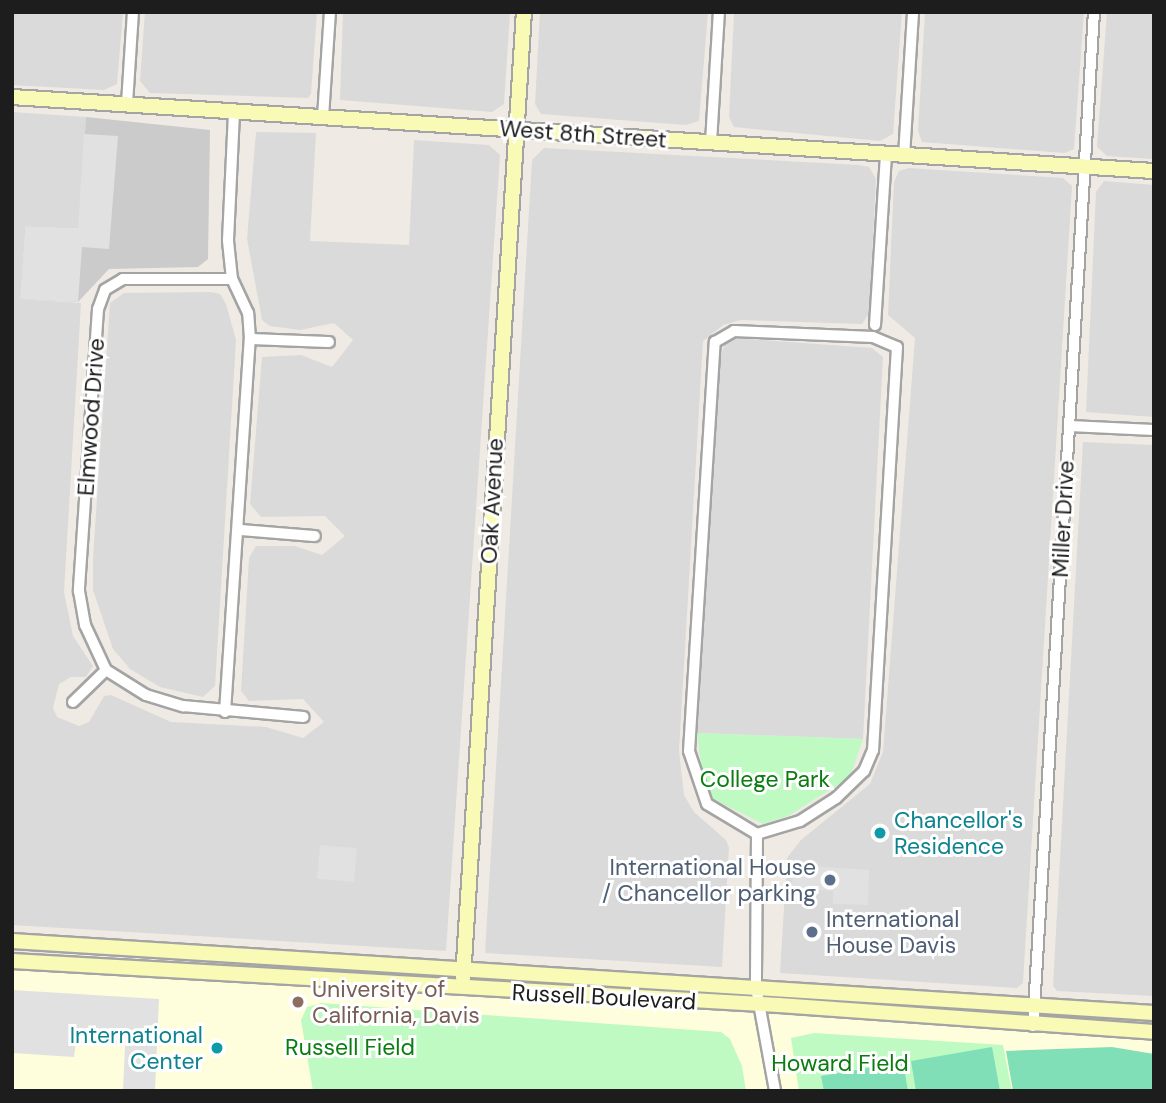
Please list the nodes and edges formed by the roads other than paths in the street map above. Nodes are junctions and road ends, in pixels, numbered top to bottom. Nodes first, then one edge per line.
1 (133, 12) edge
2 (330, 12) edge
3 (524, 12) edge
4 (719, 12) edge
5 (913, 12) edge
6 (1094, 12) edge
7 (12, 97) edge
8 (127, 104) junction
9 (234, 112) junction
10 (323, 117) junction
11 (516, 130) junction
12 (712, 142) junction
13 (887, 155) junction
14 (904, 156) junction
15 (1086, 166) junction
16 (1154, 170) edge
17 (232, 279) junction
18 (875, 325) dead end
19 (250, 339) junction
20 (329, 342) dead end
21 (1069, 426) junction
22 (1154, 430) edge
23 (240, 530) junction
24 (315, 536) dead end
25 (106, 670) junction
26 (73, 702) dead end
27 (225, 712) junction
28 (304, 717) dead end
29 (757, 834) junction
30 (12, 941) edge
31 (12, 961) edge
32 (333, 962) junction
33 (464, 970) junction
34 (288, 979) junction
35 (756, 987) junction
36 (463, 989) junction
37 (759, 1004) junction
38 (1035, 1006) junction
39 (1154, 1013) edge
40 (1033, 1026) junction
41 (1154, 1032) edge
42 (775, 1091) edge

1 - 8 street
2 - 10 street
3 - 11 main road, Oak Avenue
4 - 12 street
5 - 14 street
6 - 15 street, Miller Drive
7 - 8 main road, West 8th Street
8 - 9 main road, West 8th Street
9 - 10 main road, West 8th Street
9 - 17 street
10 - 11 main road, West 8th Street
11 - 12 main road, West 8th Street
11 - 33 main road, Oak Avenue
12 - 13 main road, West 8th Street
13 - 14 main road, West 8th Street
13 - 18 street
14 - 15 main road, West 8th Street
15 - 16 main road, West 8th Street
15 - 21 street, Miller Drive
17 - 19 street
17 - 25 street, Elmwood Drive
19 - 20 street
19 - 23 street
21 - 22 street
21 - 38 street, Miller Drive
23 - 24 street
23 - 27 street
25 - 26 street
25 - 27 street
27 - 28 street
29 - 29 street
29 - 35 street
30 - 32 main road, Russell Boulevard
31 - 34 main road, Russell Boulevard
32 - 33 main road, Russell Boulevard
32 - 34 main road
33 - 35 main road, Russell Boulevard
33 - 36 main road, Oak Avenue
34 - 36 main road, Russell Boulevard
35 - 37 street
35 - 38 main road, Russell Boulevard
36 - 37 main road, Russell Boulevard
37 - 40 main road, Russell Boulevard
37 - 42 street
38 - 39 main road, Russell Boulevard
38 - 40 street, Miller Drive
40 - 41 main road, Russell Boulevard

